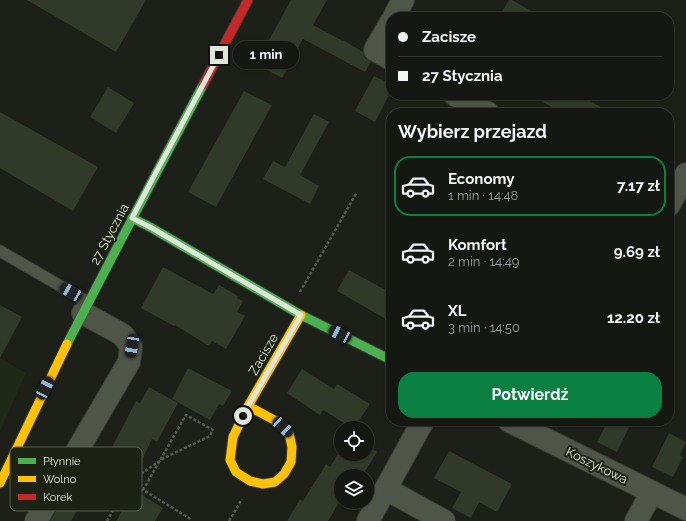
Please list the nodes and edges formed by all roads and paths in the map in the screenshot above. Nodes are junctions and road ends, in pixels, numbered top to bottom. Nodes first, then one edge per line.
1 (248, 0) edge
2 (403, 0) edge
3 (397, 12) edge
4 (386, 31) edge
5 (386, 56) edge
6 (465, 100) edge
7 (479, 108) edge
8 (686, 174) edge
9 (357, 192) dead end
10 (674, 196) edge
11 (132, 218) junction
12 (0, 251) edge
13 (85, 308) junction
14 (291, 309) junction
15 (301, 315) junction
16 (386, 358) edge
17 (248, 406) junction
18 (217, 424) dead end
19 (420, 426) edge
20 (532, 426) edge
21 (545, 429) edge
22 (213, 430) junction
23 (233, 437) junction
24 (17, 447) edge
25 (79, 447) edge
26 (161, 460) junction
27 (10, 461) edge
28 (142, 473) edge
29 (250, 481) junction
30 (0, 483) edge
31 (386, 489) junction
32 (143, 490) joint
33 (652, 492) junction
34 (686, 509) edge
35 (42, 511) edge
36 (113, 511) edge
37 (36, 521) edge
38 (107, 521) edge
39 (191, 521) edge
40 (229, 521) edge
41 (368, 521) edge
42 (444, 521) edge
43 (636, 521) edge

1 - 11 street, 27 Stycznia
2 - 3 street
4 - 5 street
6 - 7 street
8 - 10 street
9 - 14 path
11 - 13 street, 27 Stycznia
11 - 14 street
12 - 13 lane
13 - 24 street, 27 Stycznia
13 - 25 street
14 - 15 street
15 - 16 street
15 - 17 street, Zacisze
17 - 23 street, Zacisze
17 - 29 street
18 - 22 path
19 - 31 street
20 - 21 street, Koszykowa
21 - 33 street, Koszykowa
22 - 23 path
22 - 26 path
22 - 26 path
23 - 29 street, Zacisze
26 - 28 path
26 - 32 path
27 - 30 street, 27 Stycznia
29 - 40 path
31 - 41 street
31 - 42 street
32 - 39 path
33 - 34 street, Koszykowa
33 - 43 street
35 - 37 street
36 - 38 path

